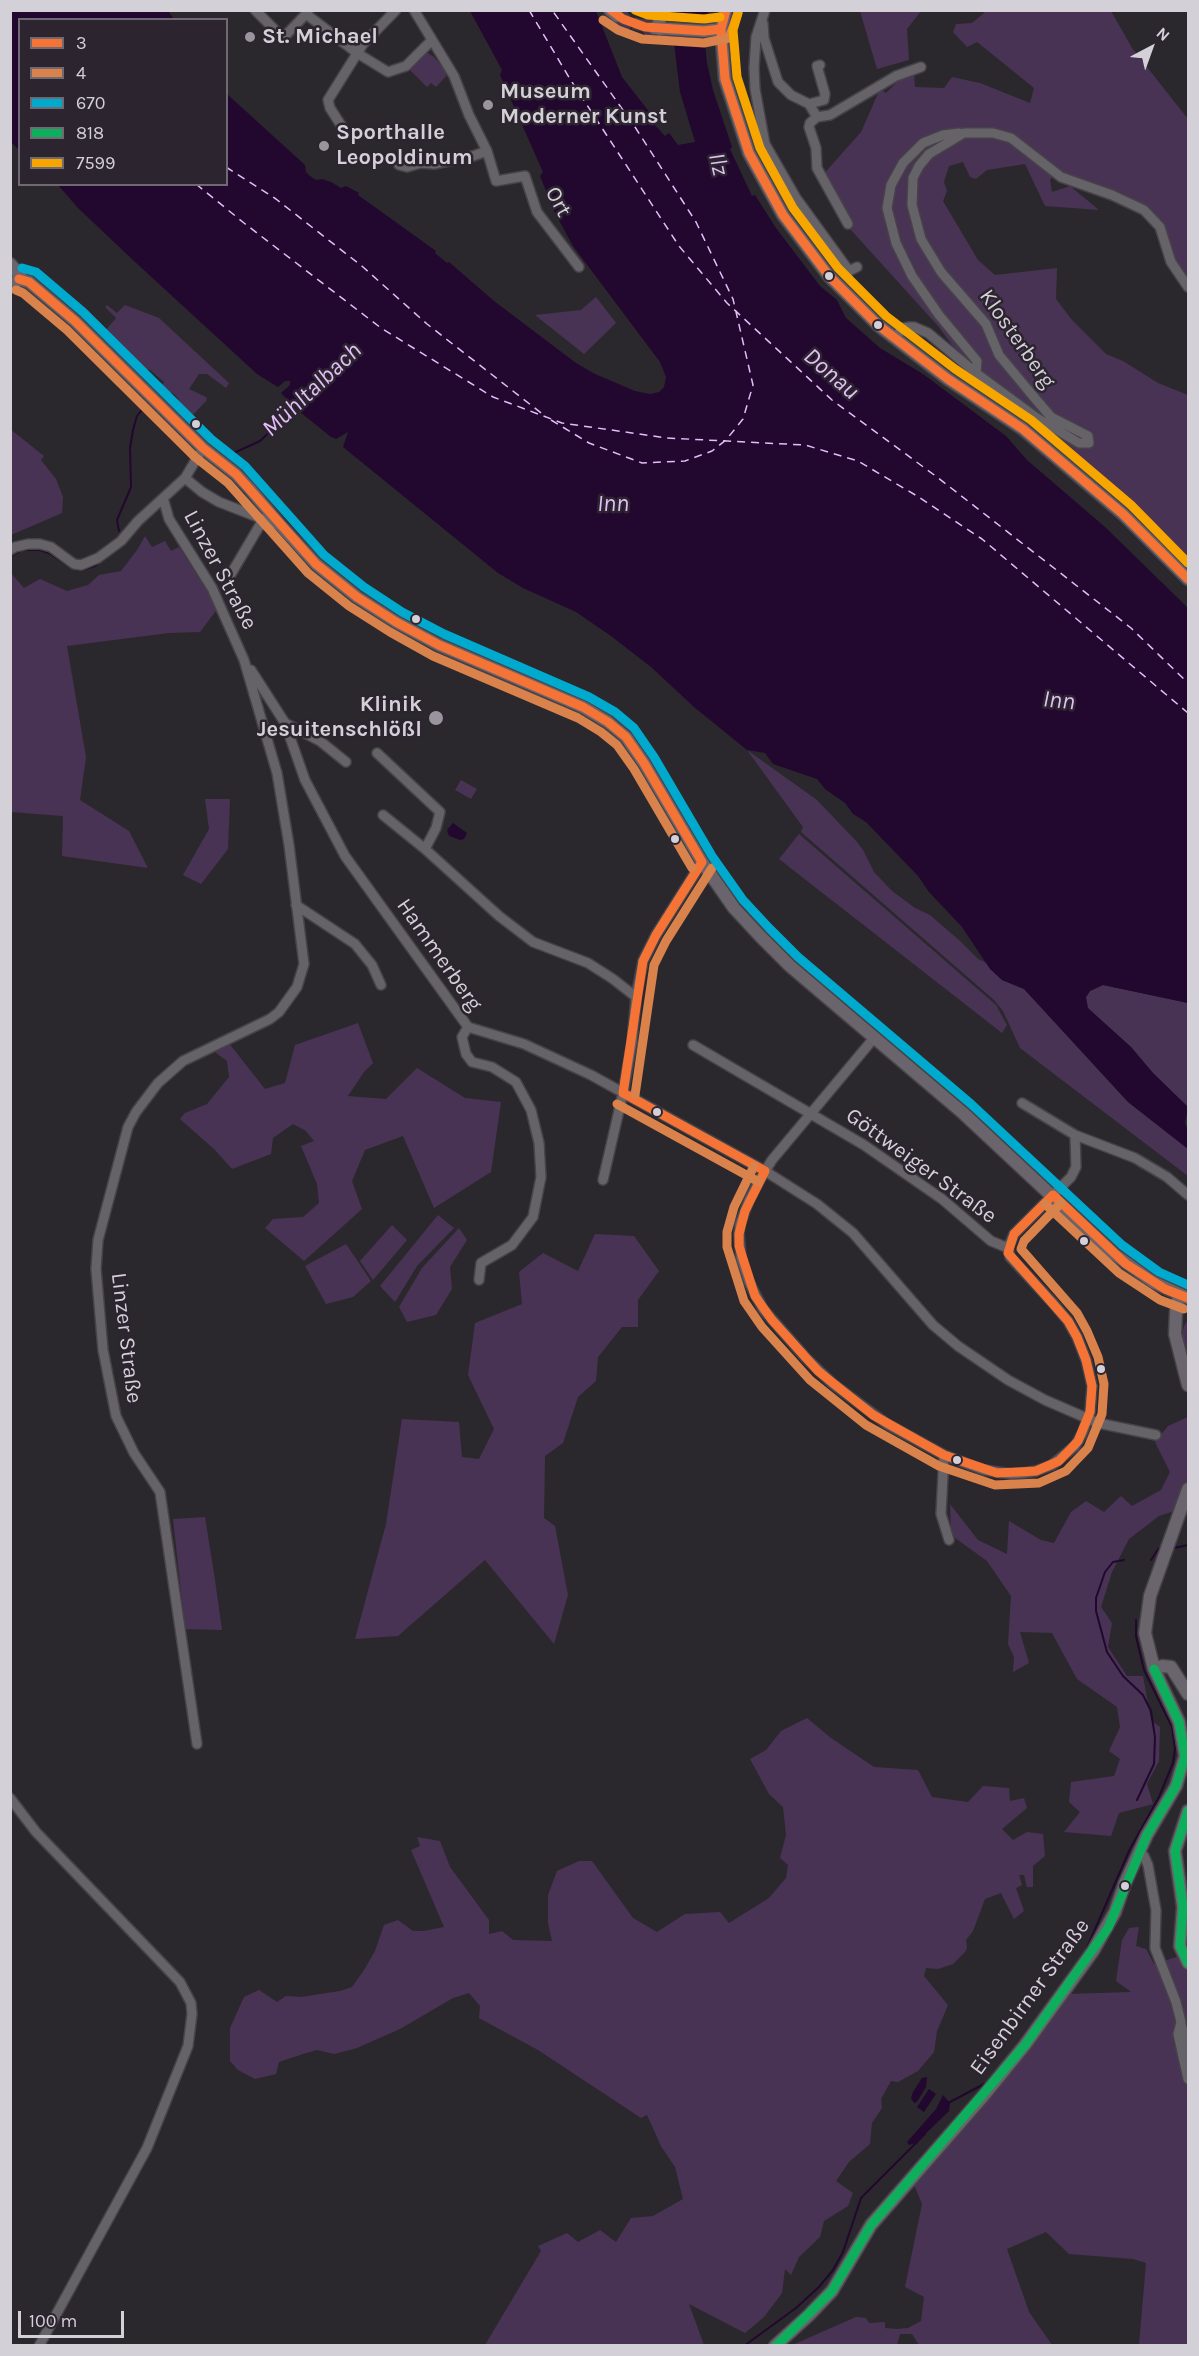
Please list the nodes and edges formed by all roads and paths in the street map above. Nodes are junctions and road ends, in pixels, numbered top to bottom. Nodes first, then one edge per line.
1 (255, 10) edge
2 (414, 10) edge
3 (658, 10) edge
4 (726, 10) edge
5 (308, 12) edge
6 (393, 13) edge
7 (764, 13) edge
8 (721, 28) junction
9 (432, 39) junction
10 (357, 53) junction
11 (820, 65) dead end
12 (921, 67) dead end
13 (809, 104) junction
14 (817, 117) junction
15 (346, 133) dead end
16 (964, 133) junction
17 (487, 151) junction
18 (399, 165) dead end
19 (848, 225) dead end
20 (10, 264) edge
21 (579, 267) dead end
22 (857, 267) dead end
23 (15, 283) edge
24 (1188, 287) edge
25 (894, 338) junction
26 (976, 373) junction
27 (202, 448) junction
28 (185, 478) junction
29 (163, 498) junction
30 (264, 518) junction
31 (281, 526) junction
32 (10, 550) edge
33 (231, 574) dead end
34 (1188, 579) edge
35 (244, 660) junction
36 (285, 723) junction
37 (376, 753) dead end
38 (346, 762) dead end
39 (383, 815) dead end
40 (424, 849) junction
41 (702, 862) junction
42 (296, 905) junction
43 (381, 986) dead end
44 (636, 997) junction
45 (468, 1027) junction
46 (874, 1038) junction
47 (693, 1045) dead end
48 (623, 1093) junction
49 (1022, 1103) dead end
50 (812, 1114) junction
51 (1075, 1135) junction
52 (765, 1171) junction
53 (603, 1180) dead end
54 (1053, 1195) junction
55 (1188, 1195) edge
56 (1008, 1248) junction
57 (479, 1280) dead end
58 (1184, 1297) edge
59 (1188, 1386) edge
60 (1088, 1419) junction
61 (1156, 1435) dead end
62 (944, 1455) junction
63 (1188, 1489) edge
64 (949, 1540) dead end
65 (1154, 1669) junction
66 (1188, 1694) edge
67 (196, 1744) dead end
68 (10, 1798) edge
69 (1188, 1811) edge
70 (1139, 1853) junction
71 (1188, 1963) edge
72 (1180, 2022) junction
73 (1188, 2054) edge
74 (1188, 2079) edge
75 (39, 2346) edge
76 (775, 2346) edge

1 - 5 street
2 - 9 street
3 - 8 main road
4 - 8 main road
5 - 10 street
6 - 10 street
7 - 13 street
7 - 22 street
8 - 25 main road
9 - 10 street
9 - 17 street
10 - 15 street
11 - 13 street
12 - 14 street
13 - 14 street
14 - 19 street
16 - 24 street, Klosterberg
16 - 26 street, Klosterberg
16 - 26 street, Klosterberg
17 - 18 street
17 - 21 street, Ort
20 - 23 main road
23 - 27 main road
25 - 26 street, Klosterberg
25 - 34 main road
27 - 28 street
27 - 31 main road
28 - 29 street
28 - 30 street
29 - 32 street
29 - 35 street, Linzer Straße
30 - 31 street
30 - 33 street
31 - 41 main road
35 - 36 street, Hammerberg
35 - 42 street, Linzer Straße
36 - 38 street, Hammerberg
36 - 45 street, Hammerberg
37 - 40 street
39 - 40 street
40 - 44 street
41 - 44 street
41 - 46 main road
42 - 43 street
42 - 67 street, Linzer Straße
44 - 48 street
45 - 48 street
45 - 57 street, Hammerberg
46 - 50 street, Göttweiger Straße
46 - 54 main road
47 - 50 street
48 - 52 street
48 - 53 street
49 - 51 street
50 - 52 street, Göttweiger Straße
50 - 56 street, Göttweiger Straße
51 - 54 street, Göttweiger Straße
51 - 55 street
52 - 60 street
52 - 62 street, Göttweiger Straße
54 - 56 street, Göttweiger Straße
54 - 58 main road
56 - 60 street, Göttweiger Straße
58 - 59 main road
60 - 61 street
60 - 62 street, Göttweiger Straße
62 - 64 street
63 - 65 main road, Eisenbirner Straße
65 - 66 main road
65 - 70 main road, Eisenbirner Straße
68 - 75 street
69 - 71 main road
70 - 72 street
70 - 76 main road, Eisenbirner Straße
72 - 73 street
72 - 74 street

